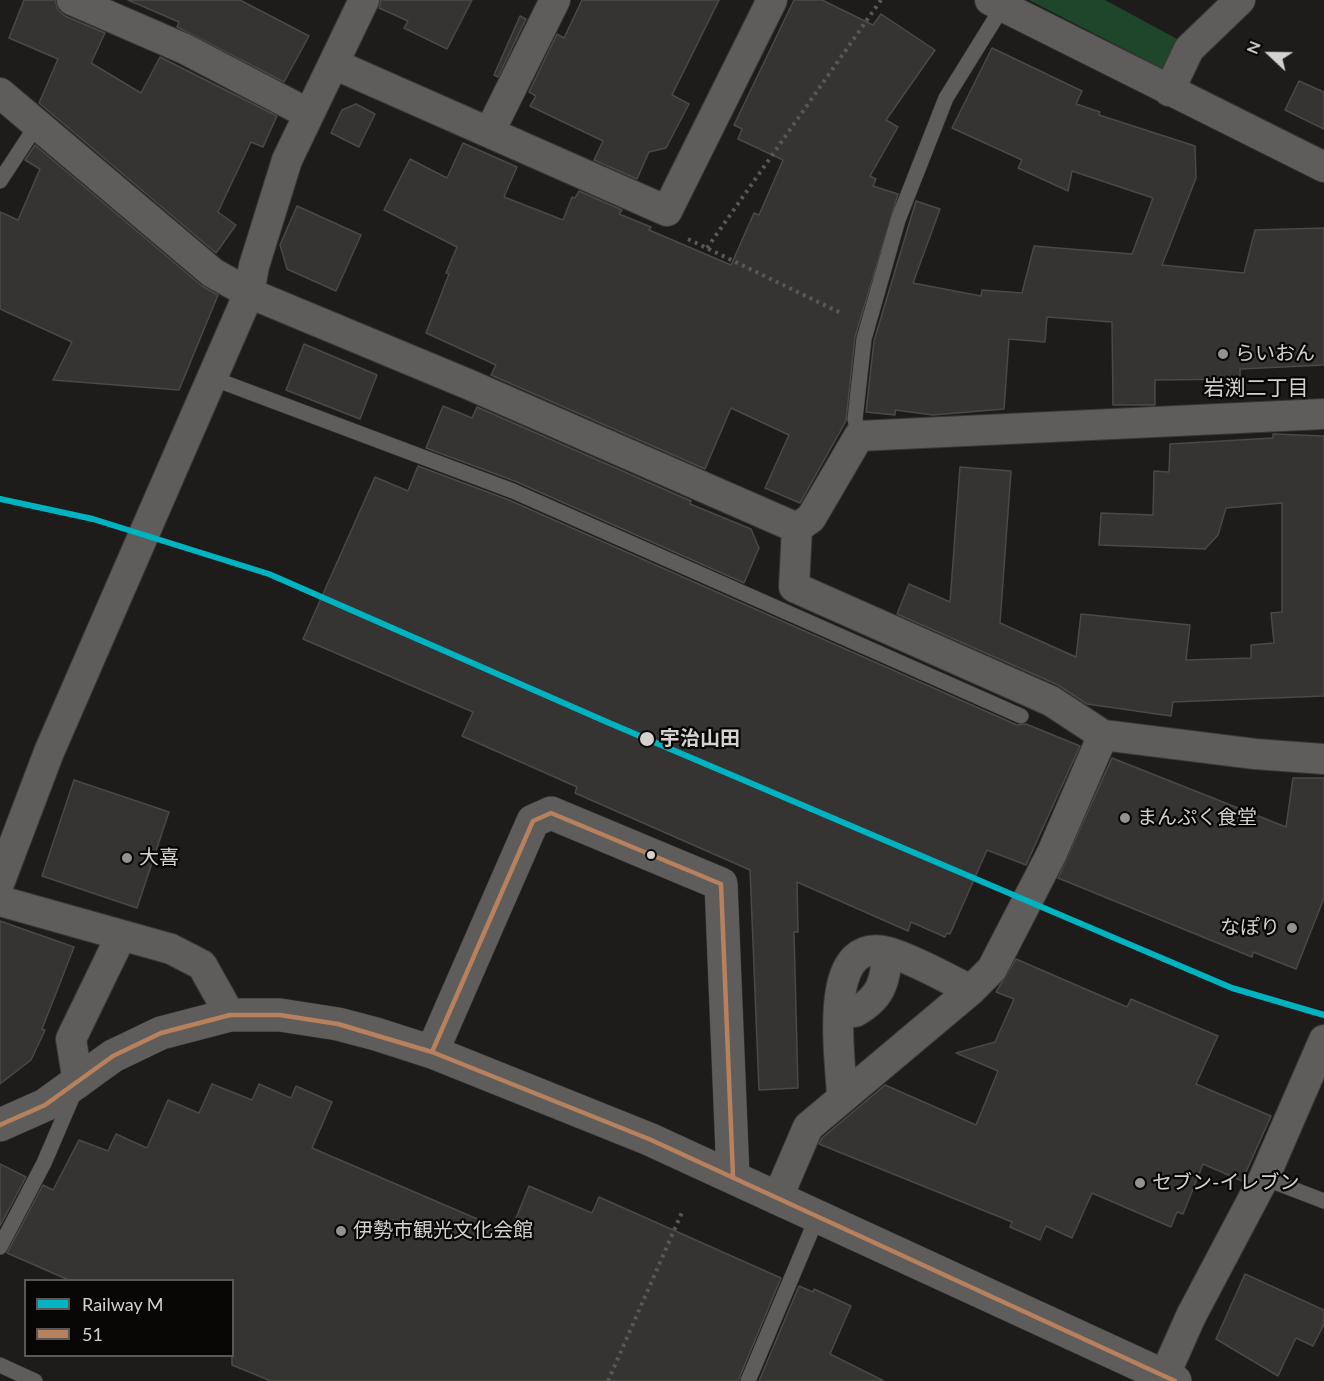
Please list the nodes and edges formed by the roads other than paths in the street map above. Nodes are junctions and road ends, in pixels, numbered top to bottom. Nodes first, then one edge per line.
1 (72, 0) edge
2 (364, 0) edge
3 (555, 0) edge
4 (772, 0) edge
5 (1240, 0) edge
6 (997, 2) edge
7 (334, 64) junction
8 (1169, 91) junction
9 (0, 93) edge
10 (307, 113) junction
11 (38, 123) junction
12 (490, 131) junction
13 (1324, 167) edge
14 (0, 181) edge
15 (249, 293) junction
16 (212, 378) junction
17 (1324, 414) edge
18 (859, 436) junction
19 (797, 528) junction
20 (1020, 716) dead end
21 (1103, 735) junction
22 (1324, 759) edge
23 (0, 881) edge
24 (0, 901) edge
25 (121, 936) junction
26 (971, 990) junction
27 (230, 1015) junction
28 (1324, 1040) edge
29 (432, 1053) junction
30 (78, 1083) junction
31 (842, 1097) junction
32 (0, 1125) edge
33 (733, 1176) junction
34 (1264, 1178) junction
35 (778, 1197) junction
36 (1324, 1202) edge
37 (818, 1215) junction
38 (0, 1247) edge
39 (0, 1365) edge
40 (1167, 1379) edge
41 (35, 1381) edge
42 (748, 1381) edge

1 - 10 street
2 - 7 street
3 - 12 street
4 - 12 street
5 - 8 street
6 - 8 street
6 - 18 lane
7 - 10 street
7 - 12 street
8 - 13 street
9 - 11 street
10 - 15 street
11 - 14 lane
11 - 15 street
15 - 16 street
15 - 19 street
16 - 20 lane
16 - 23 street
17 - 18 street
18 - 19 street
19 - 21 street
21 - 22 street
21 - 26 street
24 - 25 street
25 - 27 street
25 - 30 street
26 - 31 street
26 - 31 street
27 - 29 street
27 - 30 street
28 - 34 street
29 - 33 street
29 - 33 street
30 - 32 street
30 - 38 lane
31 - 35 street
33 - 35 street
34 - 36 lane
34 - 40 street
35 - 37 street
37 - 40 street
37 - 42 lane
39 - 41 lane

